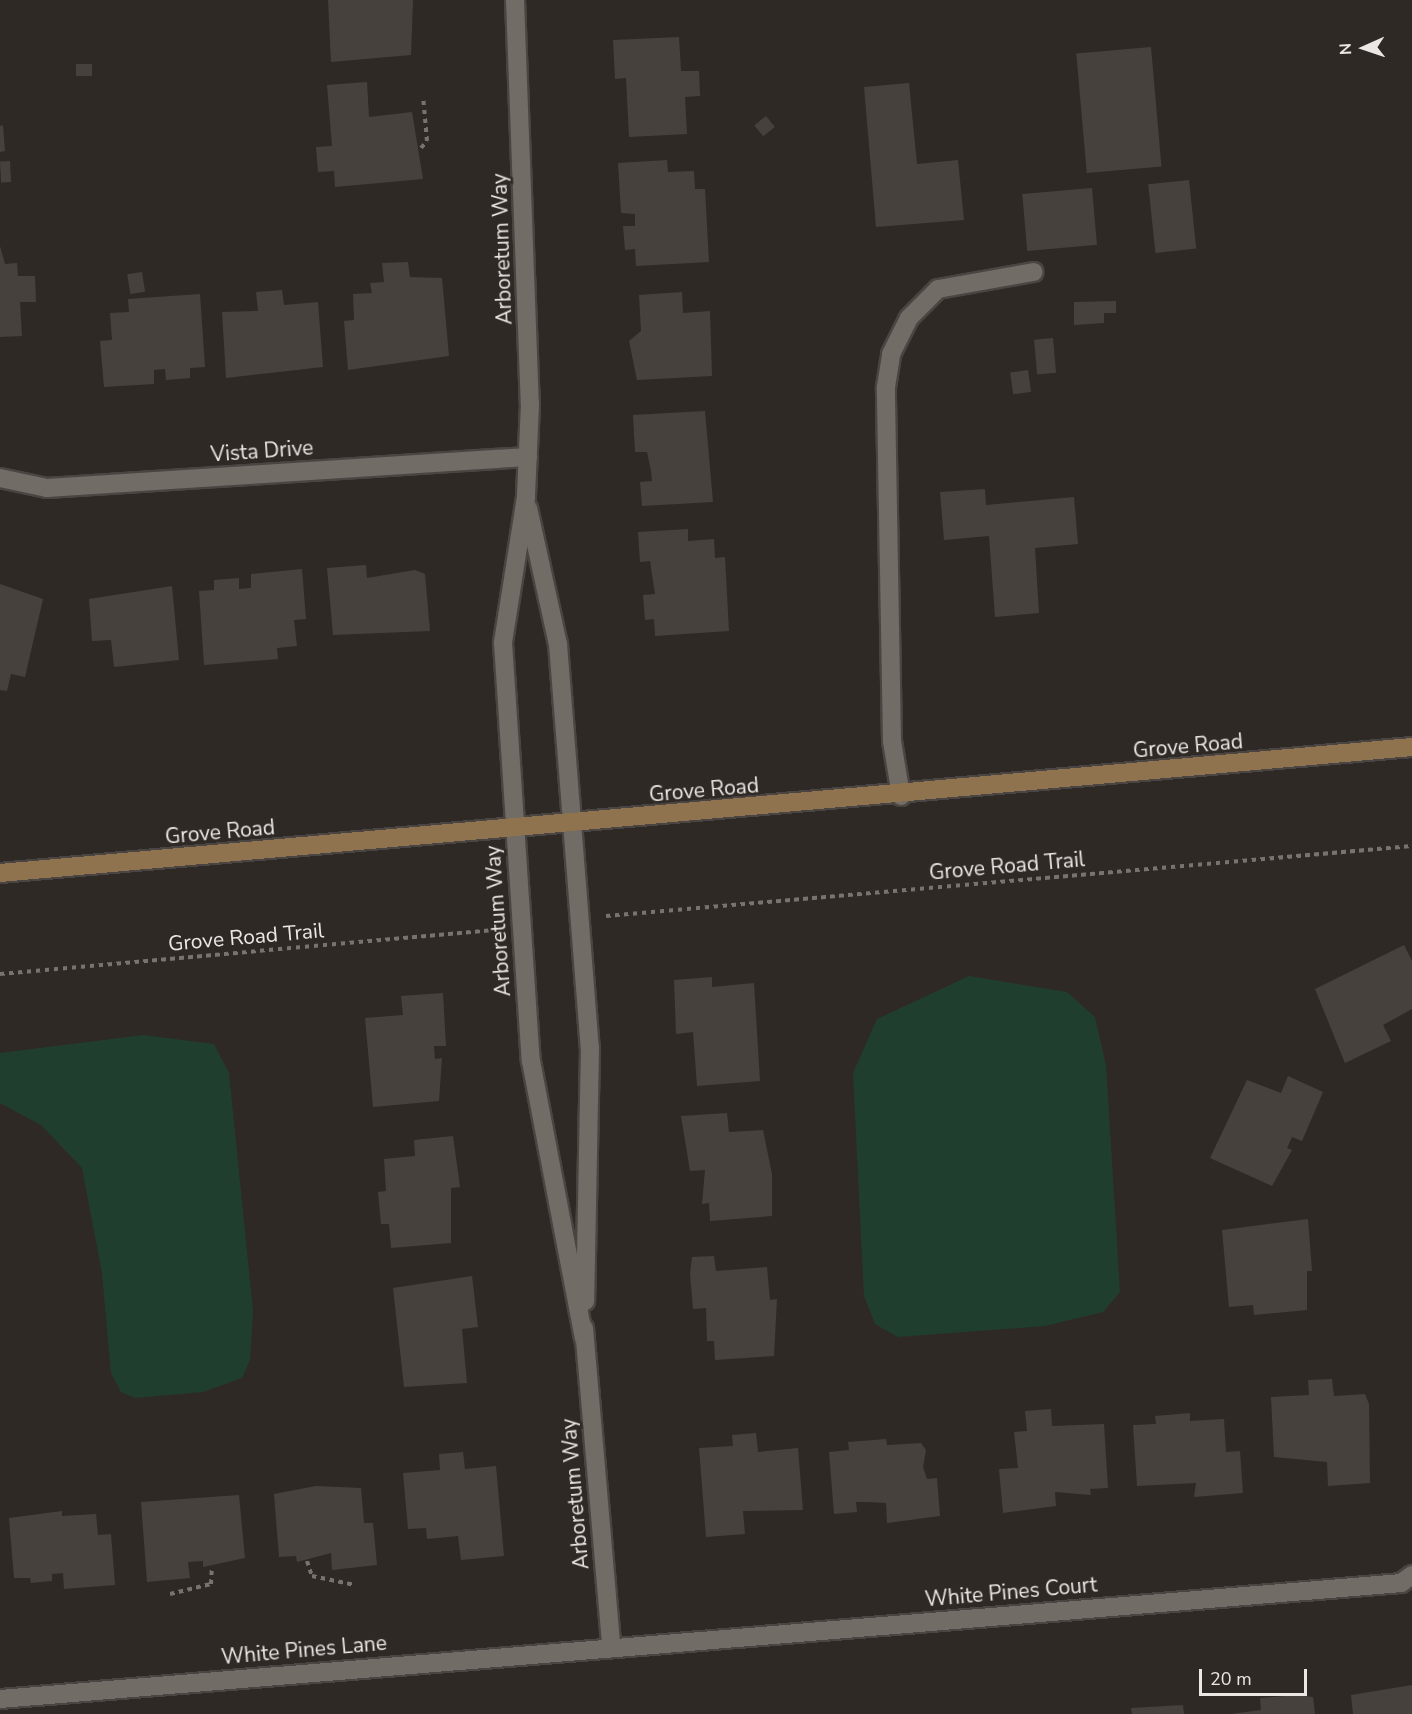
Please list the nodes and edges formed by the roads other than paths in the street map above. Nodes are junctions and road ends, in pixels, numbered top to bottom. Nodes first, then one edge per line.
1 (515, 0) edge
2 (1033, 272) dead end
3 (528, 457) junction
4 (0, 478) edge
5 (526, 497) junction
6 (1412, 747) edge
7 (901, 796) junction
8 (571, 824) junction
9 (514, 829) junction
10 (0, 873) edge
11 (584, 1338) junction
12 (1412, 1575) edge
13 (611, 1646) junction
14 (0, 1699) edge

1 - 3 street, Arboretum Way
2 - 7 street
3 - 4 street, Vista Drive
3 - 5 street, Arboretum Way
5 - 8 street, Arboretum Way
5 - 9 street, Arboretum Way
6 - 7 street, Grove Road
7 - 8 street, Grove Road
8 - 9 street, Grove Road
8 - 11 street, Arboretum Way
9 - 10 street, Grove Road
9 - 11 street, Arboretum Way
11 - 13 street, Arboretum Way
12 - 13 street, White Pines Court
13 - 14 street, White Pines Lane

